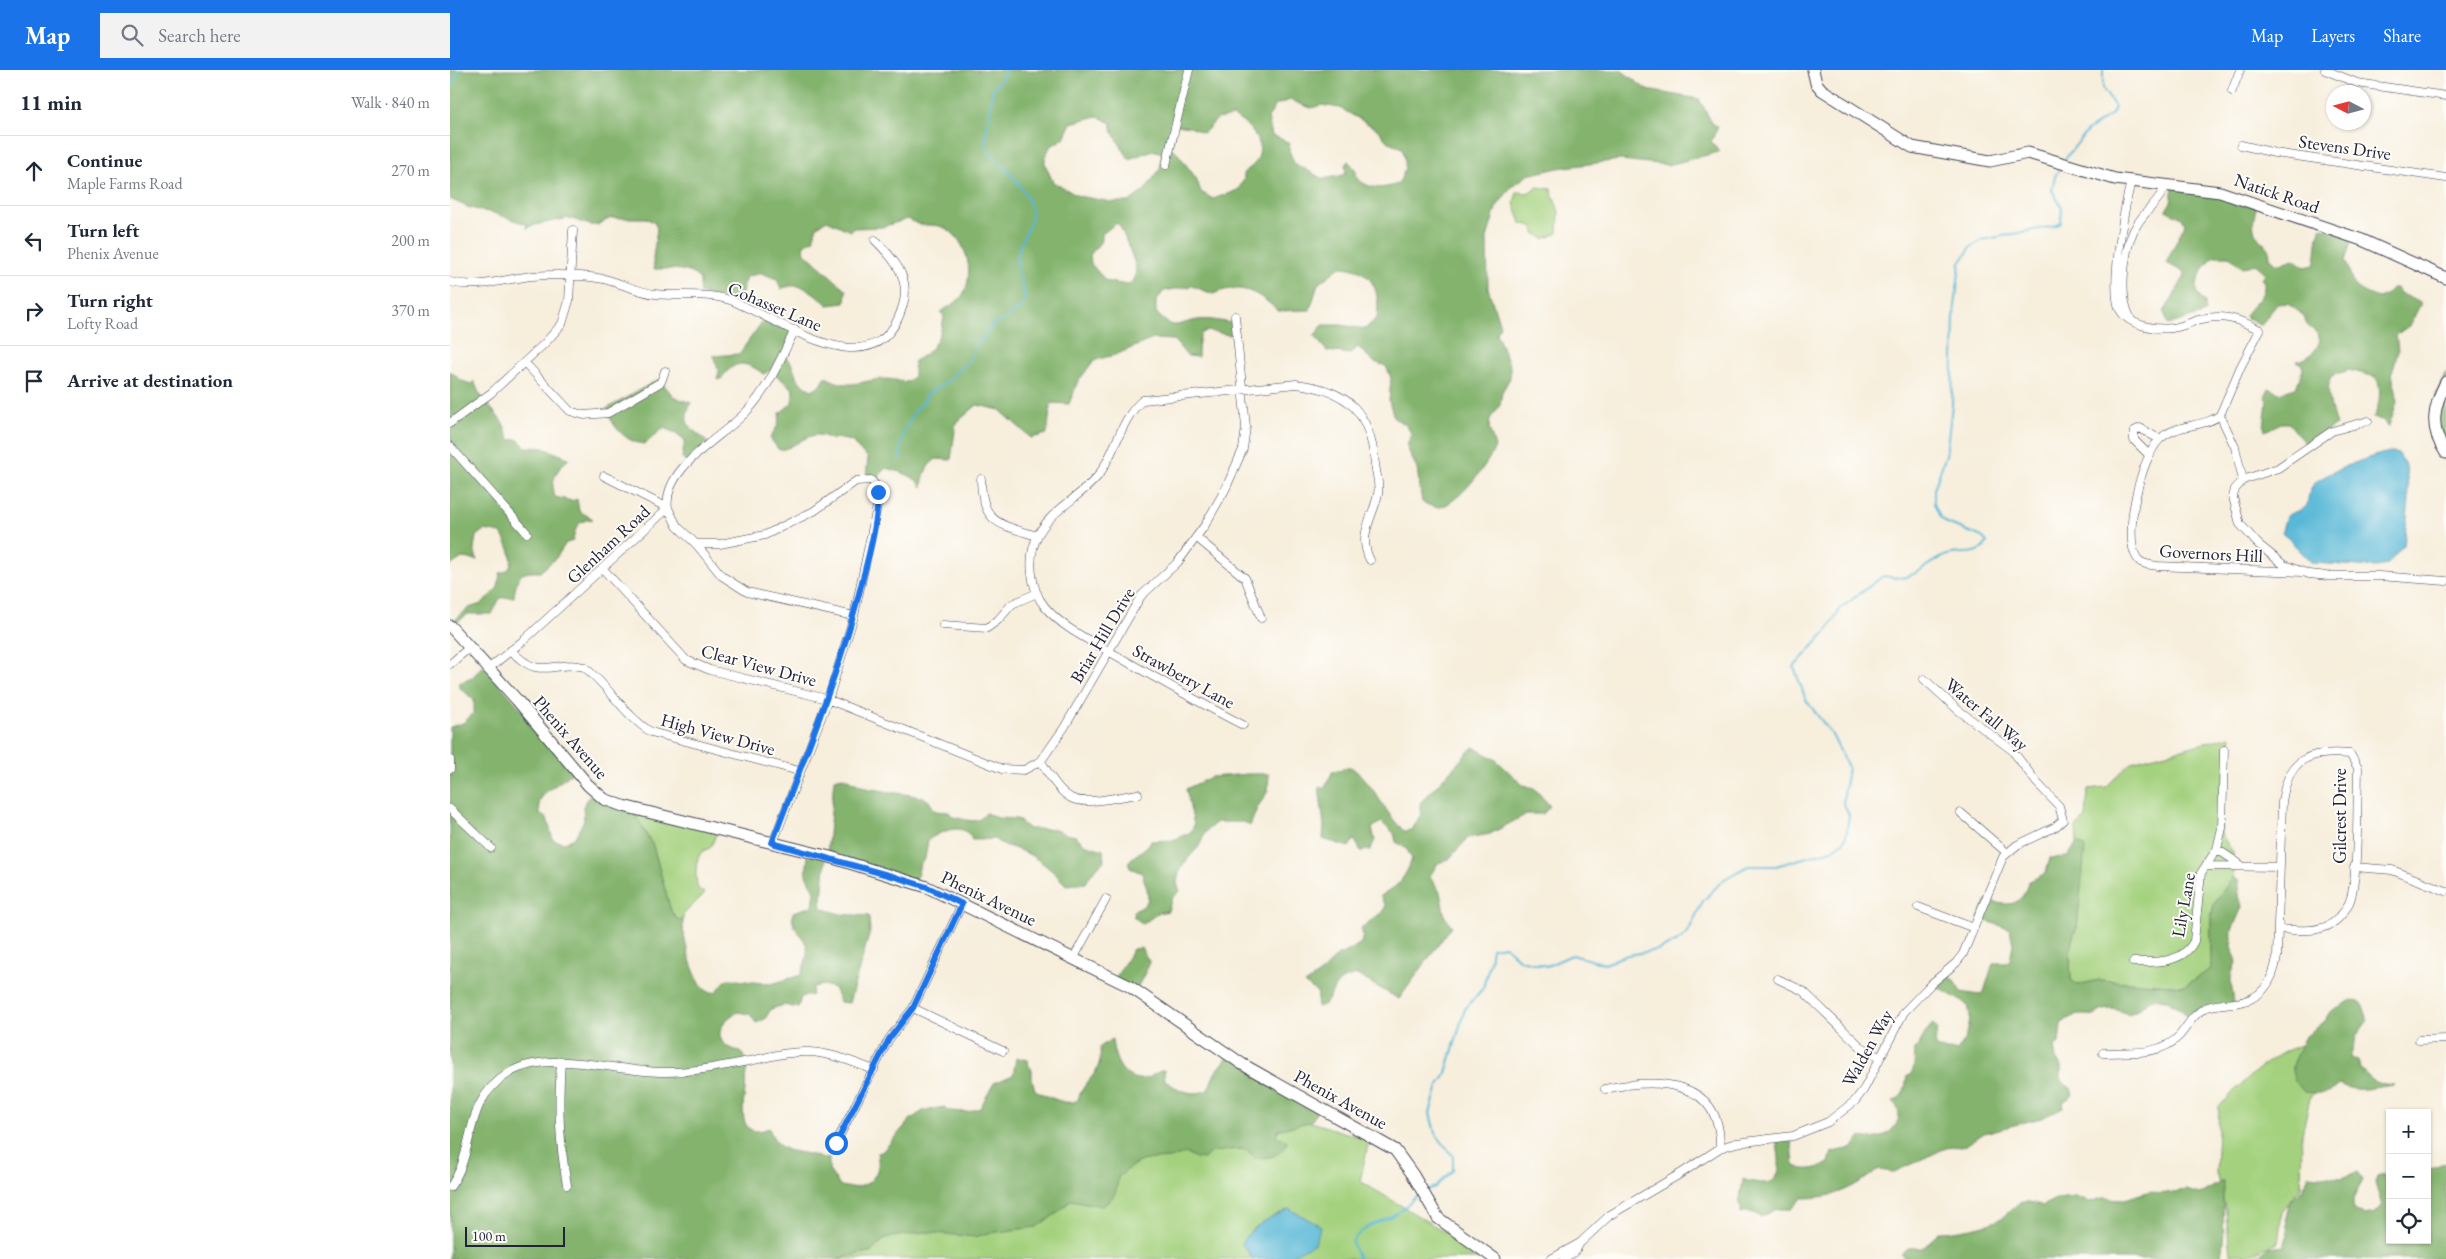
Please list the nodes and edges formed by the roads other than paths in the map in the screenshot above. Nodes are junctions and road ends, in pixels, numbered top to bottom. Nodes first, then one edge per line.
1 (1189, 70) edge
2 (1813, 70) edge
3 (2240, 70) edge
4 (2325, 70) edge
5 (2232, 91) dead end
6 (2446, 96) edge
7 (2241, 146) dead end
8 (1166, 165) dead end
9 (2446, 178) edge
10 (2131, 181) junction
11 (2166, 185) junction
12 (573, 230) dead end
13 (875, 240) dead end
14 (571, 276) junction
15 (2446, 278) edge
16 (450, 282) edge
17 (1235, 316) dead end
18 (2131, 319) junction
19 (795, 330) junction
20 (525, 363) junction
21 (665, 371) dead end
22 (2446, 382) edge
23 (1242, 388) junction
24 (2220, 415) junction
25 (2368, 420) dead end
26 (450, 423) edge
27 (2160, 439) junction
28 (450, 446) edge
29 (2446, 453) edge
30 (2149, 455) junction
31 (604, 476) dead end
32 (981, 479) dead end
33 (2243, 480) junction
34 (668, 508) junction
35 (527, 533) dead end
36 (1038, 536) junction
37 (1196, 538) junction
38 (696, 544) junction
39 (1370, 560) dead end
40 (603, 569) junction
41 (2302, 572) junction
42 (2446, 581) edge
43 (1037, 593) junction
44 (854, 616) junction
45 (1261, 618) dead end
46 (943, 625) dead end
47 (450, 626) edge
48 (468, 648) junction
49 (511, 650) junction
50 (1110, 652) junction
51 (450, 664) edge
52 (488, 669) junction
53 (1924, 679) dead end
54 (827, 699) junction
55 (1243, 725) dead end
56 (2224, 750) dead end
57 (450, 760) edge
58 (1041, 761) junction
59 (450, 769) edge
60 (799, 771) junction
61 (1138, 794) dead end
62 (450, 809) edge
63 (1961, 813) dead end
64 (772, 843) junction
65 (491, 848) dead end
66 (2217, 849) junction
67 (2006, 852) junction
68 (2241, 865) junction
69 (2206, 866) junction
70 (2280, 867) junction
71 (2354, 867) junction
72 (2446, 891) edge
73 (1106, 899) dead end
74 (962, 904) junction
75 (1918, 907) dead end
76 (1974, 928) junction
77 (2279, 929) junction
78 (1073, 959) junction
79 (2133, 962) dead end
80 (1778, 979) dead end
81 (913, 1008) junction
82 (2446, 1039) edge
83 (2419, 1040) dead end
84 (1003, 1051) dead end
85 (2103, 1053) dead end
86 (1880, 1058) junction
87 (561, 1061) junction
88 (874, 1070) junction
89 (1605, 1090) dead end
90 (836, 1143) dead end
91 (1720, 1148) junction
92 (567, 1185) dead end
93 (450, 1187) edge
94 (1580, 1243) junction
95 (1494, 1259) edge
96 (1551, 1259) edge
97 (1564, 1259) edge

1 - 8 street
2 - 10 main road, Natick Road
3 - 5 street
4 - 6 street
7 - 9 street, Stevens Drive
10 - 11 main road, Natick Road
10 - 18 street
11 - 15 main road, Natick Road
11 - 18 street
12 - 14 street
13 - 19 street, Cohasset Lane
14 - 16 street, Cohasset Lane
14 - 19 street, Cohasset Lane
14 - 20 street
17 - 23 street, Briar Hill Drive
18 - 24 street
19 - 34 street, Glenham Road
20 - 21 street
20 - 26 street
22 - 29 main road
23 - 36 street
23 - 37 street, Briar Hill Drive
23 - 39 street
24 - 27 street
24 - 33 street
25 - 33 street
27 - 30 street, Governors Hill
27 - 30 street
28 - 35 street
30 - 41 street, Governors Hill
31 - 34 street
32 - 36 street
33 - 41 street, Governors Hill
34 - 38 street
34 - 40 street, Glenham Road
36 - 43 street
37 - 45 street
37 - 50 street, Briar Hill Drive
38 - 44 street
38 - 44 street
40 - 49 street, Glenham Road
40 - 54 street, Clear View Drive
41 - 42 street, Governors Hill
43 - 46 street
43 - 50 street, Strawberry Lane
44 - 54 street
47 - 48 main road, Phenix Avenue
48 - 51 street
48 - 52 main road, Phenix Avenue
49 - 52 street, Glenham Road
49 - 60 street, High View Drive
50 - 55 street, Strawberry Lane
50 - 58 street, Briar Hill Drive
52 - 64 main road, Phenix Avenue
53 - 67 street, Water Fall Way
54 - 58 street
54 - 60 street
56 - 66 street, Lily Lane
57 - 59 street
58 - 61 street
60 - 64 street
62 - 65 street
63 - 67 street
64 - 74 main road, Phenix Avenue
66 - 68 street
66 - 69 street, Lily Lane
67 - 76 street, Walden Way
68 - 69 street, Lily Lane
68 - 70 street, Lily Lane
69 - 79 street, Lily Lane
70 - 71 street, Gilcrest Drive
70 - 77 street, Gilcrest Drive
71 - 72 street
71 - 77 street, Gilcrest Drive
73 - 78 street
74 - 78 main road, Phenix Avenue
74 - 81 street
75 - 76 street
76 - 86 street, Walden Way
77 - 85 street, Gilcrest Drive
78 - 95 main road, Phenix Avenue
80 - 86 street
81 - 84 street
81 - 88 street
82 - 83 street
86 - 91 street, Walden Way
87 - 88 street
87 - 92 street
87 - 93 street
88 - 90 street
89 - 91 street
91 - 94 street, Walden Way
94 - 96 street, Walden Way
94 - 97 street, Walden Way

